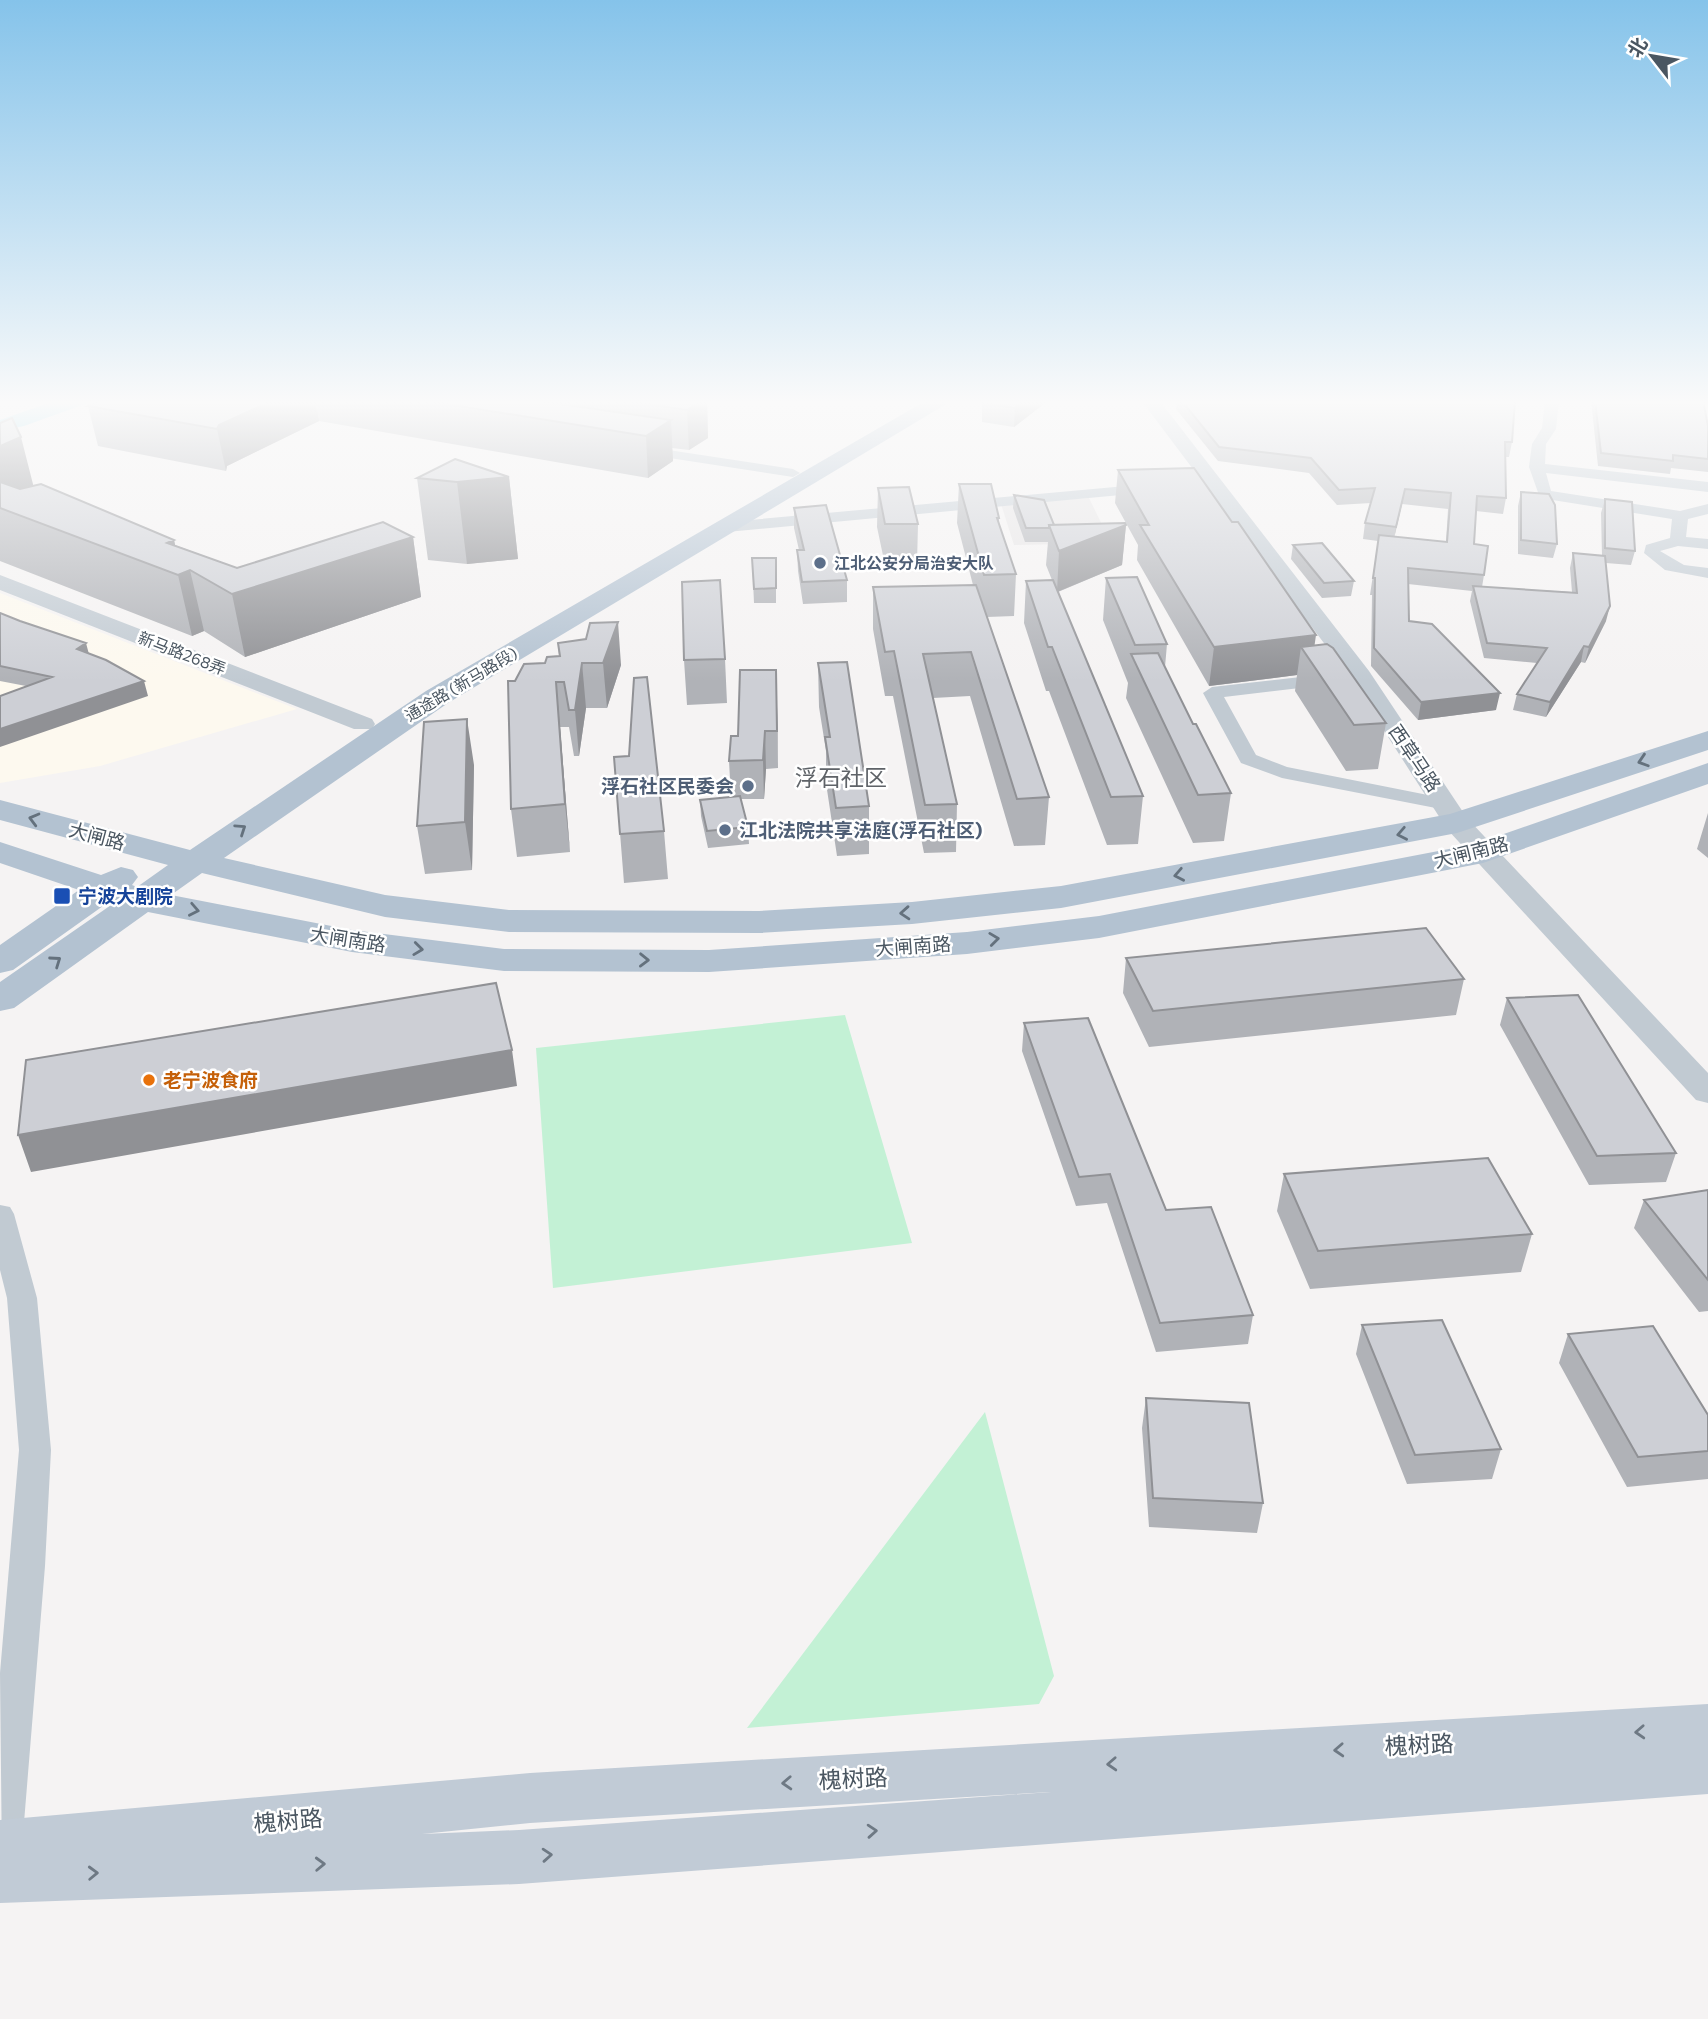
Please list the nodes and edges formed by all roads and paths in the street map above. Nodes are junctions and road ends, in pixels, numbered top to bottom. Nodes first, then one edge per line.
1 (757, 494) edge
2 (782, 494) edge
3 (1089, 494) edge
4 (1212, 494) edge
5 (1545, 494) edge
6 (1708, 509) edge
7 (1680, 516) junction
8 (727, 527) junction
9 (1678, 541) junction
10 (1708, 544) edge
11 (1708, 573) edge
12 (0, 582) edge
13 (1361, 676) junction
14 (363, 724) junction
15 (1708, 740) edge
16 (1708, 773) edge
17 (0, 810) edge
18 (1451, 814) junction
19 (0, 852) edge
20 (159, 853) junction
21 (1483, 853) junction
22 (195, 861) junction
23 (104, 888) junction
24 (141, 900) junction
25 (0, 962) edge
26 (0, 1000) edge
27 (1708, 1093) edge
28 (0, 1214) edge
29 (1708, 1728) edge
30 (1708, 1769) edge
31 (1, 1857) edge

1 - 14 main road, 通途路 (新马路段)
2 - 8 main road, 通途路 (新马路段)
3 - 8 street
4 - 13 street, 西草马路
5 - 7 street
6 - 7 street
7 - 9 street
22 -> 8 main road, 通途路 (新马路段)
9 - 10 street
9 - 11 street
12 - 14 street, 新马路268弄
13 - 18 street, 西草马路
13 - 18 street
14 - 20 main road, 通途路 (新马路段)
15 -> 18 main road, 大闸南路
16 - 21 main road, 大闸南路
20 -> 17 main road, 大闸路
18 - 21 street, 西草马路
18 -> 22 main road, 大闸南路
19 - 23 main road
20 - 22 main road, 大闸路
20 - 23 main road, 通途路 (新马路段)
24 -> 21 main road, 大闸南路
21 - 27 street, 西草马路
22 - 24 main road, 通途路 (新马路段)
23 - 24 main road, 大闸南路
23 - 25 main road, 通途路 (新马路段)
26 -> 24 main road, 通途路 (新马路段)
28 - 31 street
29 -> 31 main road, 槐树路
31 -> 30 main road

